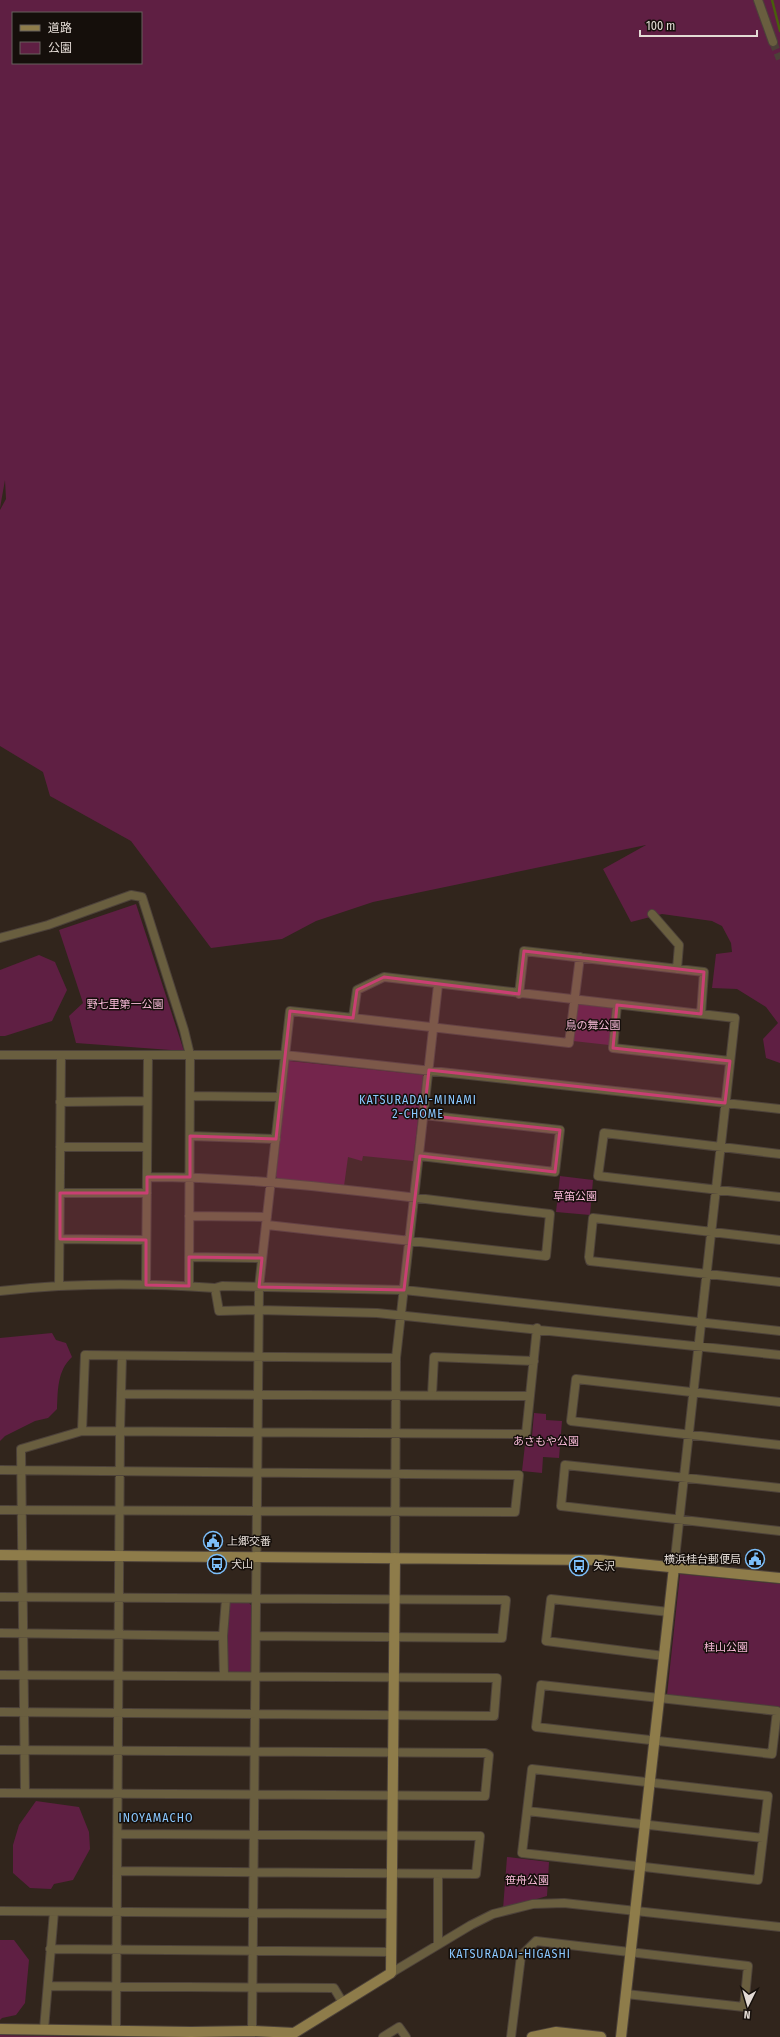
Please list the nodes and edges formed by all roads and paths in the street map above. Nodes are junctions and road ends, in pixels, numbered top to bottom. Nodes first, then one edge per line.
1 (758, 0) edge
2 (773, 42) tunnel mouth
3 (652, 914) dead end
4 (0, 938) edge
5 (580, 957) junction
6 (677, 970) junction
7 (438, 985) junction
8 (518, 994) junction
9 (576, 1000) junction
10 (617, 1005) junction
11 (701, 1014) junction
12 (353, 1018) junction
13 (434, 1028) junction
14 (0, 1055) edge
15 (61, 1055) junction
16 (148, 1055) junction
17 (285, 1055) junction
18 (190, 1056) junction
19 (730, 1061) junction
20 (429, 1070) junction
21 (190, 1096) junction
22 (280, 1097) junction
23 (147, 1101) junction
24 (60, 1102) junction
25 (726, 1103) junction
26 (780, 1109) edge
27 (424, 1115) junction
28 (190, 1136) junction
29 (276, 1139) junction
30 (60, 1147) junction
31 (147, 1147) junction
32 (721, 1148) junction
33 (780, 1154) edge
34 (420, 1156) junction
35 (147, 1177) junction
36 (190, 1177) junction
37 (271, 1183) junction
38 (716, 1190) junction
39 (60, 1193) junction
40 (147, 1193) junction
41 (780, 1197) edge
42 (414, 1199) junction
43 (190, 1216) junction
44 (267, 1221) junction
45 (712, 1232) junction
46 (60, 1239) junction
47 (146, 1240) junction
48 (780, 1240) edge
49 (410, 1241) junction
50 (189, 1257) junction
51 (262, 1258) junction
52 (707, 1275) junction
53 (780, 1282) edge
54 (146, 1285) junction
55 (59, 1286) junction
56 (189, 1286) junction
57 (259, 1287) junction
58 (215, 1288) junction
59 (404, 1290) junction
60 (0, 1291) edge
61 (259, 1310) junction
62 (402, 1315) junction
63 (702, 1322) junction
64 (537, 1328) junction
65 (780, 1331) edge
66 (699, 1346) junction
67 (780, 1354) edge
68 (122, 1356) junction
69 (257, 1356) junction
70 (396, 1358) junction
71 (534, 1361) junction
72 (693, 1393) junction
73 (121, 1394) junction
74 (257, 1395) junction
75 (432, 1395) junction
76 (396, 1396) junction
77 (530, 1396) junction
78 (780, 1402) edge
79 (82, 1431) junction
80 (120, 1431) junction
81 (257, 1432) junction
82 (396, 1433) junction
83 (689, 1435) junction
84 (780, 1445) edge
85 (0, 1470) edge
86 (22, 1470) junction
87 (121, 1471) junction
88 (257, 1473) junction
89 (396, 1474) junction
90 (684, 1477) junction
91 (780, 1488) edge
92 (0, 1510) edge
93 (22, 1510) junction
94 (120, 1510) junction
95 (256, 1511) junction
96 (396, 1513) junction
97 (679, 1520) junction
98 (780, 1531) edge
99 (0, 1554) edge
100 (22, 1555) junction
101 (119, 1555) junction
102 (256, 1556) junction
103 (395, 1558) junction
104 (674, 1567) junction
105 (780, 1578) edge
106 (0, 1597) edge
107 (22, 1597) junction
108 (120, 1597) junction
109 (255, 1598) junction
110 (226, 1599) junction
111 (395, 1599) junction
112 (669, 1612) junction
113 (0, 1634) edge
114 (23, 1634) junction
115 (120, 1634) junction
116 (223, 1636) junction
117 (256, 1636) junction
118 (394, 1636) junction
119 (664, 1656) junction
120 (0, 1675) edge
121 (23, 1675) junction
122 (118, 1675) junction
123 (224, 1676) junction
124 (255, 1676) junction
125 (394, 1678) junction
126 (659, 1698) junction
127 (0, 1712) edge
128 (24, 1713) junction
129 (119, 1713) junction
130 (255, 1714) junction
131 (394, 1716) junction
132 (654, 1740) junction
133 (0, 1750) edge
134 (24, 1751) junction
135 (118, 1751) junction
136 (255, 1752) junction
137 (393, 1753) junction
138 (650, 1783) junction
139 (0, 1793) edge
140 (25, 1793) junction
141 (118, 1794) junction
142 (254, 1795) junction
143 (393, 1796) junction
144 (527, 1811) junction
145 (645, 1824) junction
146 (118, 1834) junction
147 (254, 1835) junction
148 (393, 1836) junction
149 (763, 1838) junction
150 (640, 1867) junction
151 (118, 1871) junction
152 (254, 1873) junction
153 (392, 1873) junction
154 (438, 1874) junction
155 (635, 1910) junction
156 (0, 1911) edge
157 (54, 1912) junction
158 (116, 1912) junction
159 (253, 1913) junction
160 (391, 1914) junction
161 (780, 1927) edge
162 (438, 1944) junction
163 (50, 1949) junction
164 (117, 1950) junction
165 (252, 1951) junction
166 (392, 1952) junction
167 (630, 1952) junction
168 (391, 1973) junction
169 (48, 1986) junction
170 (116, 1987) junction
171 (252, 1989) junction
172 (626, 1994) junction
173 (343, 2003) junction
174 (0, 2029) edge
175 (44, 2029) junction
176 (116, 2030) junction
177 (252, 2030) junction
178 (93, 2034) edge
179 (191, 2034) edge
180 (294, 2035) edge
181 (383, 2037) edge
182 (406, 2037) edge
183 (511, 2037) edge
184 (532, 2037) edge
185 (601, 2037) edge
186 (621, 2037) edge

1 - 2 street
3 - 6 street
4 - 18 street
5 - 6 street
5 - 8 street
5 - 9 street
6 - 11 street
7 - 8 street
7 - 12 street
7 - 13 street
8 - 9 street
9 - 10 street
9 - 13 street
10 - 11 street
10 - 19 street
11 - 19 street
12 - 13 street
12 - 17 street
13 - 20 street
14 - 15 street
15 - 16 street
15 - 24 street
16 - 18 street
16 - 23 street
17 - 18 street
17 - 20 street
17 - 22 street
18 - 21 street
19 - 25 street
20 - 25 street
20 - 27 street
21 - 22 street
21 - 28 street
22 - 29 street
23 - 24 street
23 - 31 street
24 - 30 street
25 - 26 street
25 - 32 street
27 - 34 street
27 - 34 street
28 - 29 street
28 - 36 street
29 - 37 street
30 - 31 street
30 - 39 street
31 - 35 street
32 - 33 street
32 - 38 street
32 - 38 street
34 - 42 street
35 - 36 street
35 - 40 street
36 - 37 street
36 - 43 street
37 - 42 street
37 - 44 street
38 - 41 street
38 - 45 street
39 - 40 street
39 - 46 street
40 - 47 street
42 - 49 street
42 - 49 street
43 - 44 street
43 - 50 street
44 - 49 street
44 - 51 street
45 - 48 street
45 - 52 street
45 - 52 street
46 - 47 street
46 - 55 street
47 - 54 street
49 - 59 street
50 - 51 street
50 - 56 street
51 - 57 street
52 - 53 street
52 - 63 street
54 - 55 street
54 - 56 street
55 - 60 street
56 - 58 street
57 - 58 street
57 - 59 street
57 - 61 street
58 - 61 street
59 - 62 street
59 - 63 street
61 - 62 street
61 - 69 street
62 - 64 street
62 - 70 street
63 - 65 street
63 - 66 street
64 - 66 street
64 - 71 street
66 - 67 street
66 - 72 street
68 - 69 street
68 - 73 street
68 - 79 street
69 - 70 street
69 - 74 street
70 - 76 street
71 - 75 street
71 - 77 street
72 - 78 street
72 - 83 street
72 - 83 street
73 - 74 street
73 - 80 street
74 - 76 street
74 - 81 street
75 - 76 street
75 - 77 street
76 - 82 street
77 - 82 street
79 - 80 street
79 - 86 street
80 - 81 street
80 - 87 street
81 - 82 street
81 - 88 street
82 - 89 street
83 - 84 street
83 - 90 street
85 - 86 street
86 - 87 street
86 - 93 street
87 - 88 street
87 - 94 street
88 - 89 street
88 - 95 street
89 - 96 street
89 - 96 street
90 - 91 street
90 - 97 street
90 - 97 street
92 - 93 street
93 - 94 street
93 - 100 street
94 - 95 street
94 - 101 street
95 - 96 street
95 - 102 street
96 - 103 street
97 - 98 street
97 - 104 street
99 - 100 street
100 - 101 street
100 - 107 street
101 - 102 street
101 - 108 street
102 - 103 street
102 - 109 street
103 - 104 street
103 - 111 street
104 - 105 street
104 - 112 street
106 - 107 street
107 - 108 street
107 - 114 street
108 - 110 street
108 - 115 street
109 - 110 street
109 - 111 street
109 - 117 street
110 - 116 street
111 - 118 street
111 - 118 street
112 - 119 street
112 - 119 street
113 - 114 street
114 - 115 street
114 - 121 street
115 - 116 street
115 - 122 street
116 - 123 street
117 - 118 street
117 - 124 street
118 - 125 street
119 - 126 street
120 - 121 street
121 - 122 street
121 - 128 street
122 - 123 street
122 - 129 street
123 - 124 street
124 - 125 street
124 - 130 street
125 - 131 street
125 - 131 street
126 - 132 street
126 - 132 street
126 - 132 street
127 - 128 street
128 - 129 street
128 - 134 street
129 - 130 street
129 - 135 street
130 - 131 street
130 - 136 street
131 - 137 street
132 - 138 street
133 - 134 street
134 - 135 street
134 - 140 street
135 - 136 street
135 - 141 street
136 - 137 street
136 - 142 street
137 - 143 street
137 - 143 street
138 - 144 street
138 - 145 street
138 - 149 street
139 - 140 street
140 - 141 street
141 - 142 street
141 - 146 street
142 - 143 street
142 - 147 street
143 - 148 street
144 - 145 street
144 - 150 street
145 - 149 street
145 - 150 street
146 - 147 street
146 - 151 street
147 - 148 street
147 - 152 street
148 - 153 street
148 - 154 street
149 - 150 street
150 - 155 street
151 - 152 street
151 - 158 street
152 - 153 street
152 - 159 street
153 - 154 street
153 - 160 street
154 - 162 street
155 - 161 street
155 - 162 street
155 - 167 street
156 - 157 street
157 - 158 street
157 - 163 street
158 - 159 street
158 - 164 street
159 - 160 street
159 - 165 street
160 - 166 street
162 - 168 street
163 - 164 street
163 - 169 street
164 - 165 street
164 - 170 street
165 - 166 street
165 - 171 street
166 - 168 street
167 - 172 street
167 - 172 street
167 - 183 street
168 - 173 street
169 - 170 street
169 - 175 street
170 - 171 street
170 - 176 street
171 - 173 street
171 - 177 street
172 - 186 street
173 - 180 street
174 - 175 street
175 - 178 street
176 - 178 street
176 - 179 street
177 - 179 street
177 - 180 street
181 - 182 street
184 - 185 street

